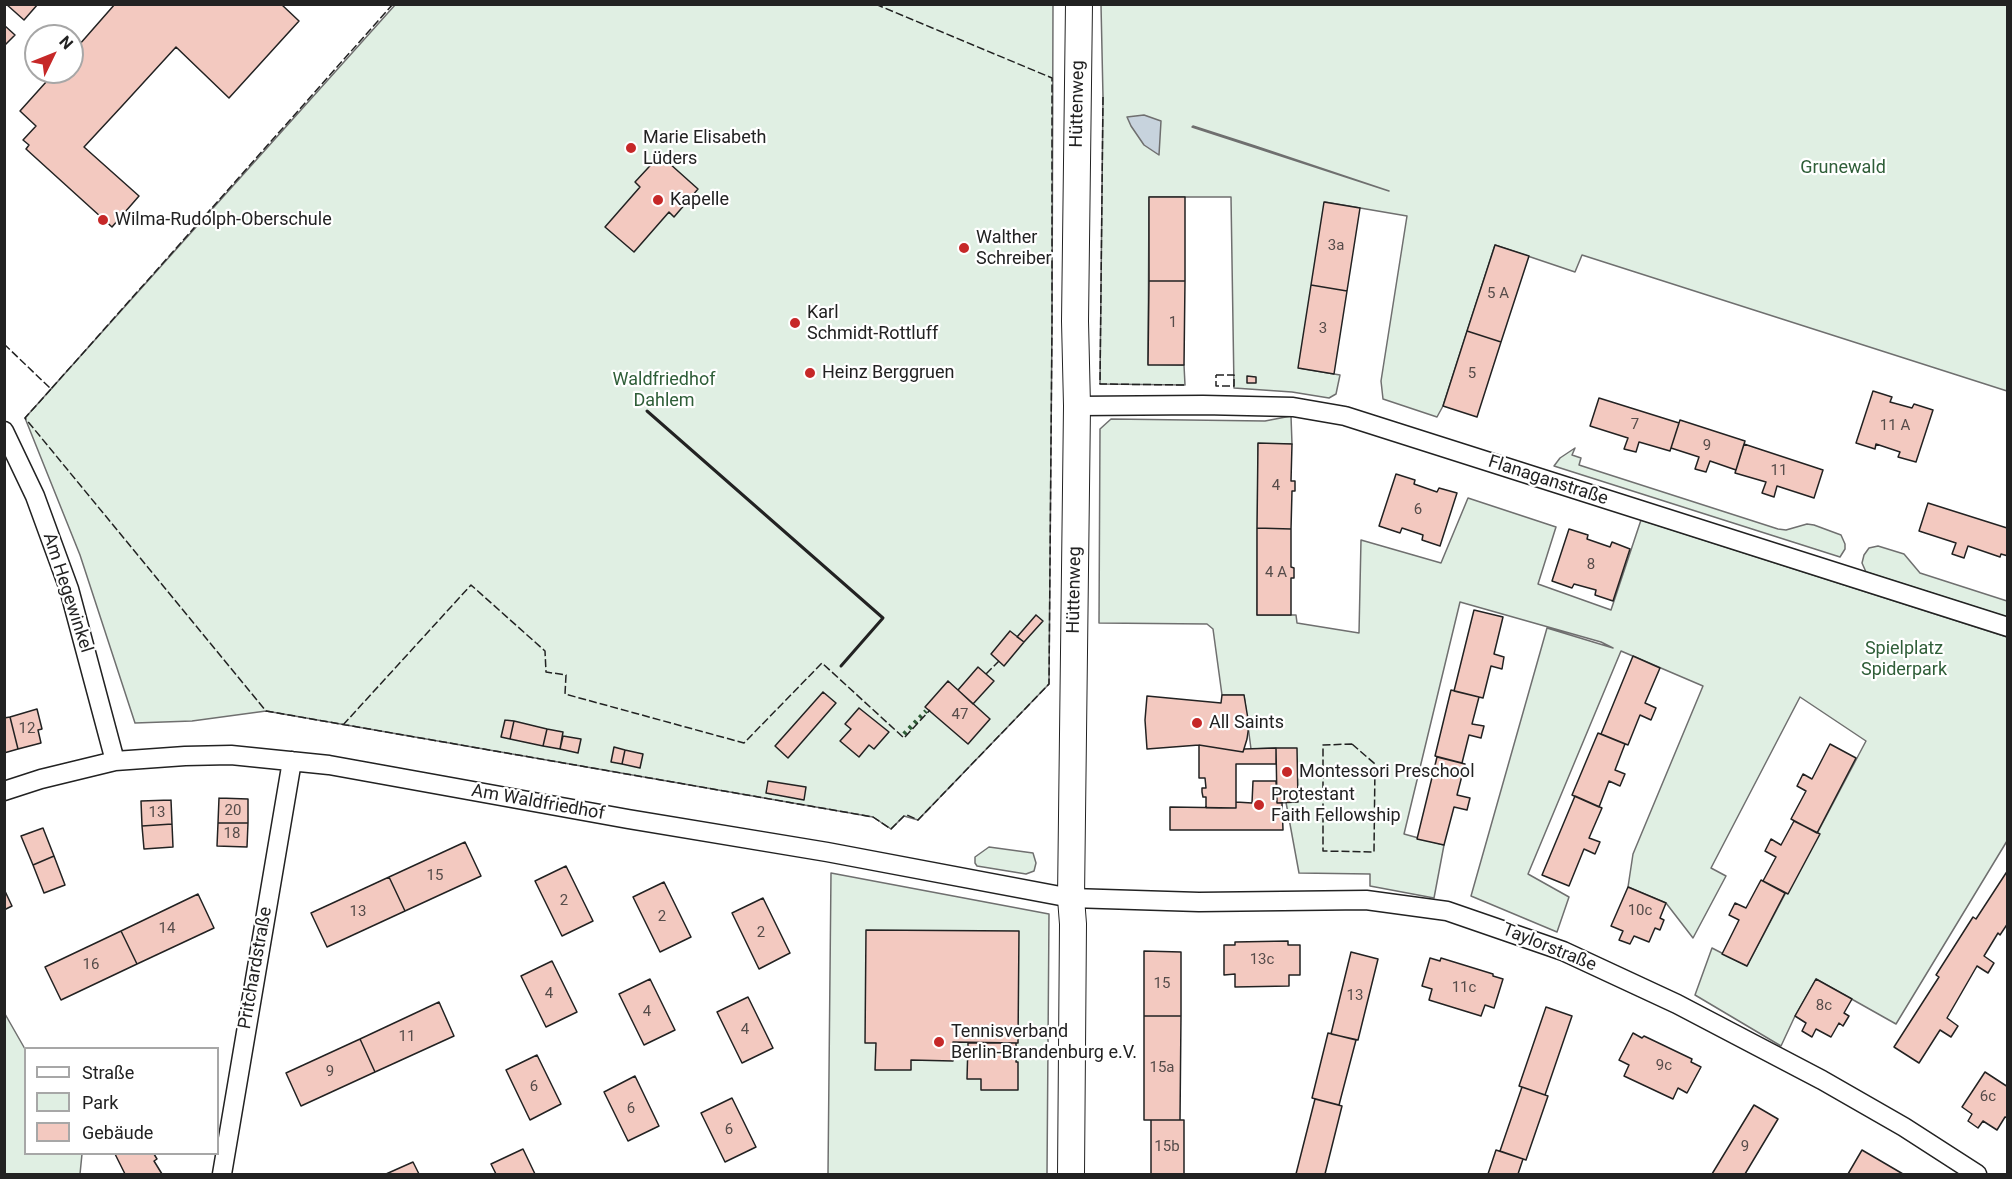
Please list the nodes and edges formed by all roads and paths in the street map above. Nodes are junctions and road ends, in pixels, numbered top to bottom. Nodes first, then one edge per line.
1 (1079, 4) edge
2 (1077, 406) junction
3 (4, 431) edge
4 (2007, 627) edge
5 (116, 761) junction
6 (292, 761) junction
7 (4, 791) edge
8 (1071, 898) junction
9 (222, 1174) edge
10 (1071, 1174) edge
11 (1977, 1174) edge

1 - 2 main road, Hüttenweg
2 - 4 street, Flanaganstraße
2 - 8 main road, Hüttenweg
3 - 5 street, Am Hegewinkel
5 - 6 street, Am Waldfriedhof
5 - 7 street, Am Waldfriedhof
6 - 8 street, Am Waldfriedhof
6 - 9 street, Pritchardstraße
8 - 10 main road, Hüttenweg
8 - 11 street, Taylorstraße

